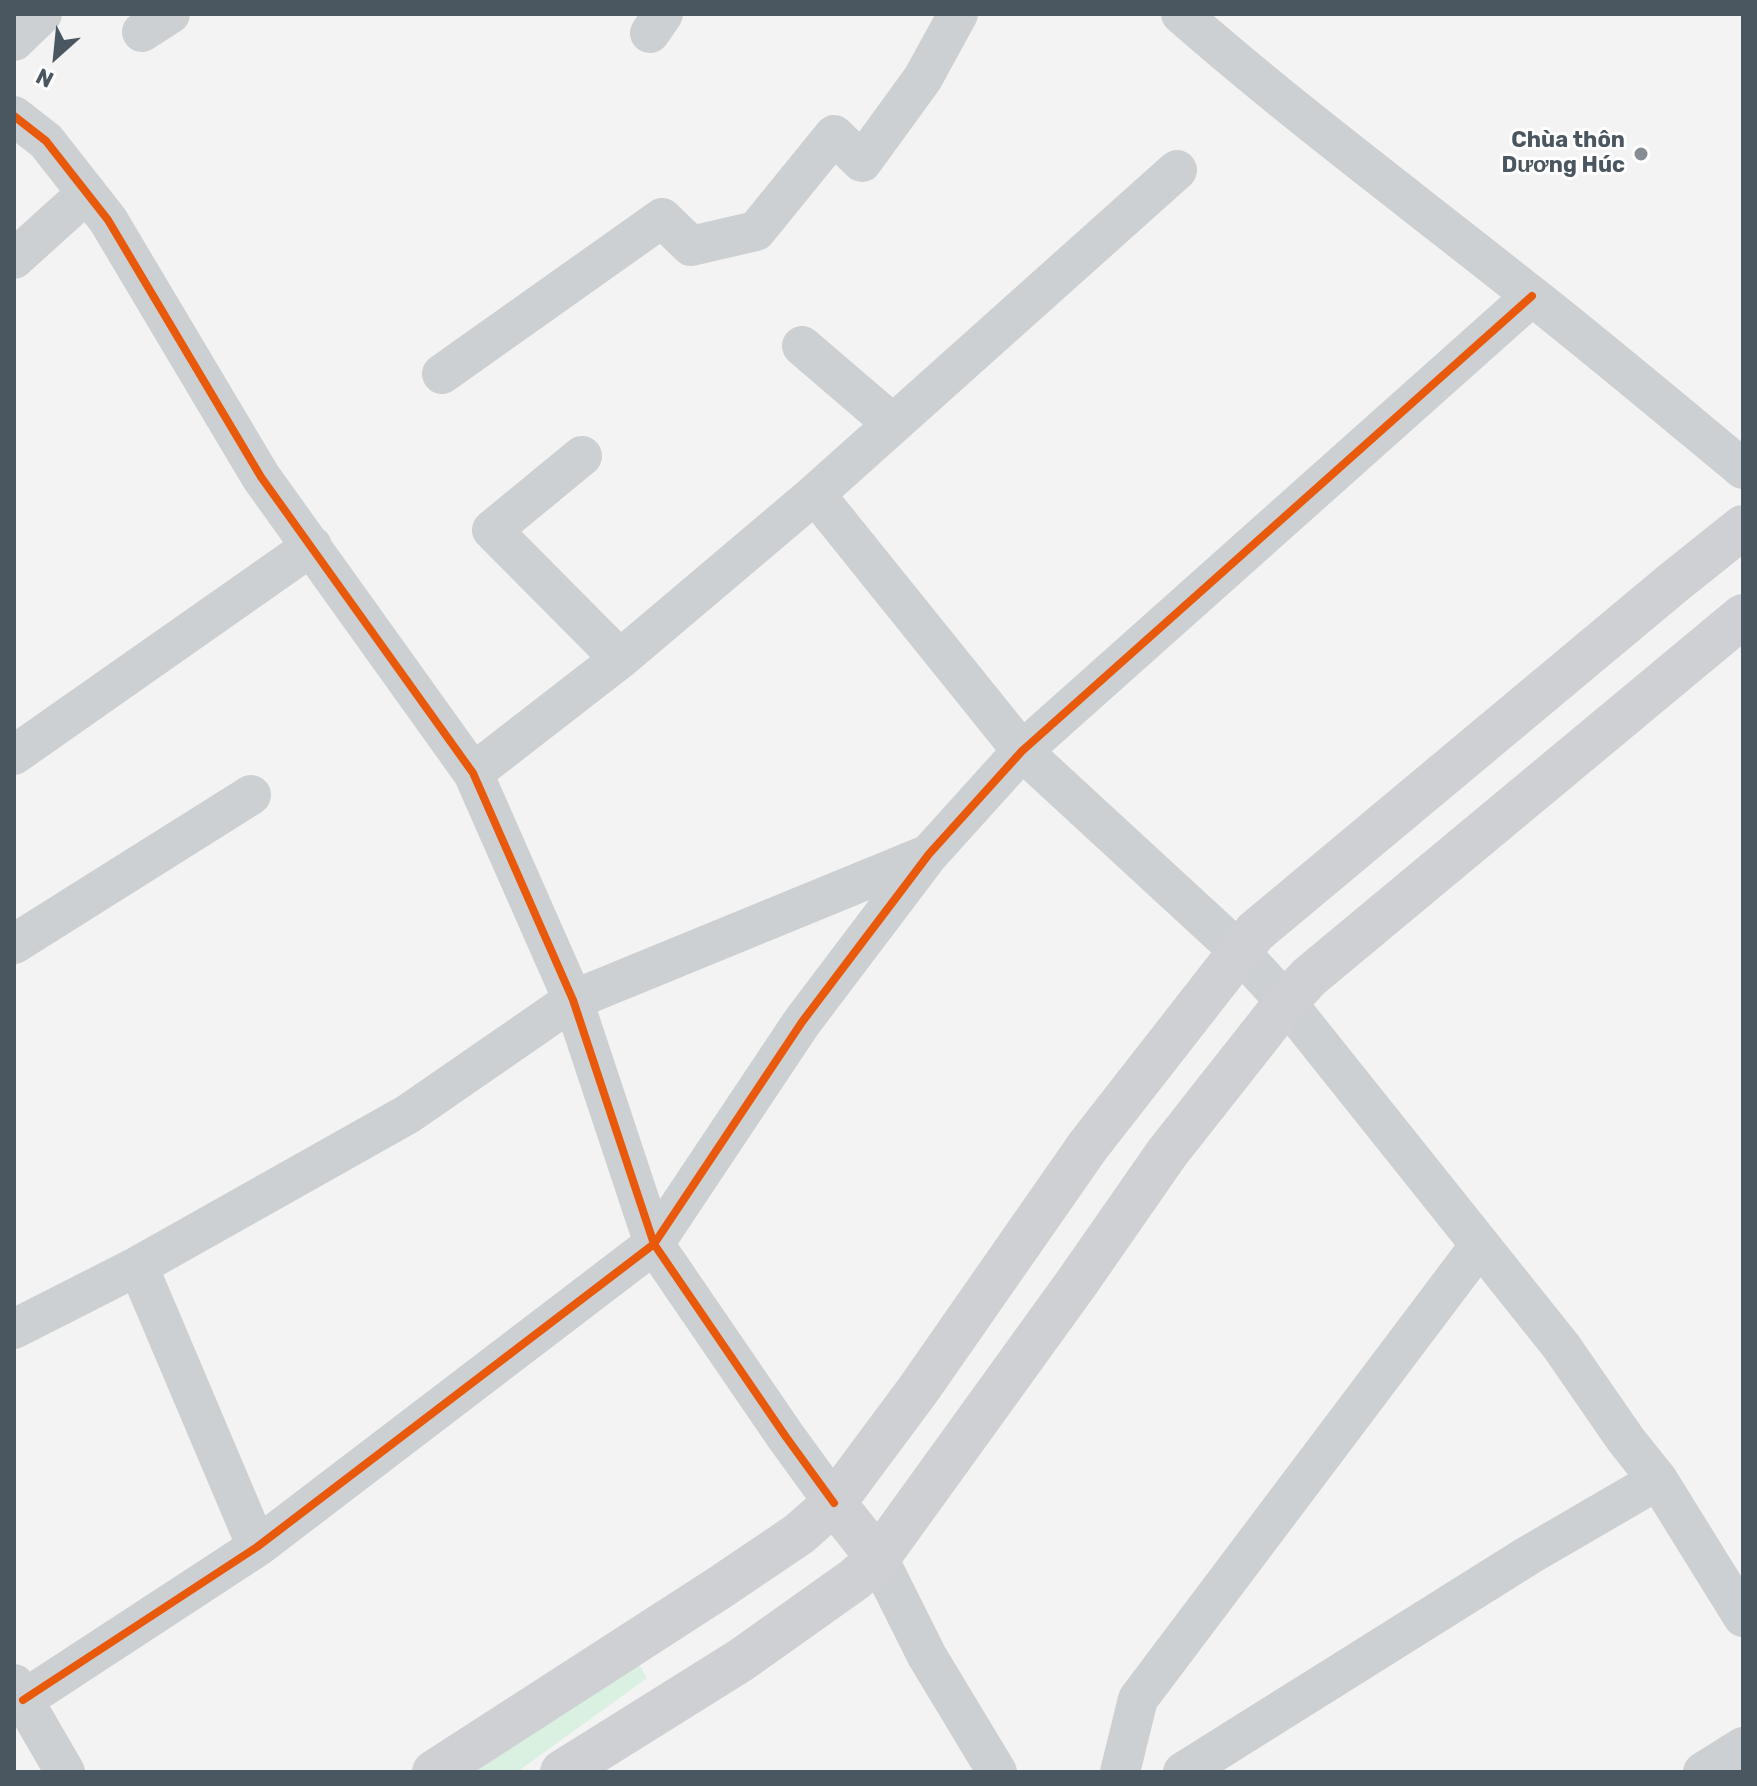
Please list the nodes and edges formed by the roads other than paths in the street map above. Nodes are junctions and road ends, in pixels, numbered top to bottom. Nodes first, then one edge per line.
1 (42, 14) edge
2 (958, 14) edge
3 (1181, 14) edge
4 (14, 41) edge
5 (14, 116) edge
6 (1177, 170) dead end
7 (87, 193) junction
8 (14, 259) edge
9 (1532, 296) junction
10 (802, 346) dead end
11 (442, 374) dead end
12 (893, 424) junction
13 (582, 456) dead end
14 (1743, 469) edge
15 (815, 494) junction
16 (1743, 527) edge
17 (312, 546) junction
18 (1743, 616) edge
19 (620, 659) junction
20 (1022, 751) junction
21 (14, 755) edge
22 (473, 773) junction
23 (251, 795) dead end
24 (929, 854) junction
25 (14, 944) edge
26 (1239, 951) junction
27 (573, 1000) junction
28 (1286, 1002) junction
29 (654, 1244) junction
30 (1480, 1245) junction
31 (138, 1266) junction
32 (14, 1329) edge
33 (1658, 1480) junction
34 (834, 1503) junction
35 (257, 1547) junction
36 (878, 1558) junction
37 (1743, 1617) edge
38 (19, 1692) edge
39 (1743, 1747) edge
40 (65, 1772) edge
41 (434, 1772) edge
42 (562, 1772) edge
43 (997, 1772) edge
44 (1120, 1772) edge
45 (1183, 1772) edge
46 (1703, 1772) edge

1 - 4 street
2 - 11 street
3 - 9 street
5 - 7 street
6 - 12 street
7 - 8 street
7 - 17 street
9 - 14 street
9 - 20 street
10 - 12 street
12 - 15 street
13 - 19 street
15 - 19 street
15 - 20 street
16 - 26 main road
17 - 21 street
17 - 22 street
18 - 28 main road
19 - 22 street
20 - 24 street
20 - 26 street
22 - 27 street
23 - 25 street
24 - 27 street
24 - 29 street
26 - 28 street
26 - 34 main road
27 - 29 street
27 - 31 street
28 - 30 street
28 - 36 main road
29 - 34 street
29 - 35 street
30 - 33 street
30 - 44 street
31 - 32 street
31 - 35 street
33 - 37 street
33 - 45 street
34 - 36 main road
34 - 41 main road
35 - 38 street
36 - 42 main road
36 - 43 street
38 - 40 street
39 - 46 street

